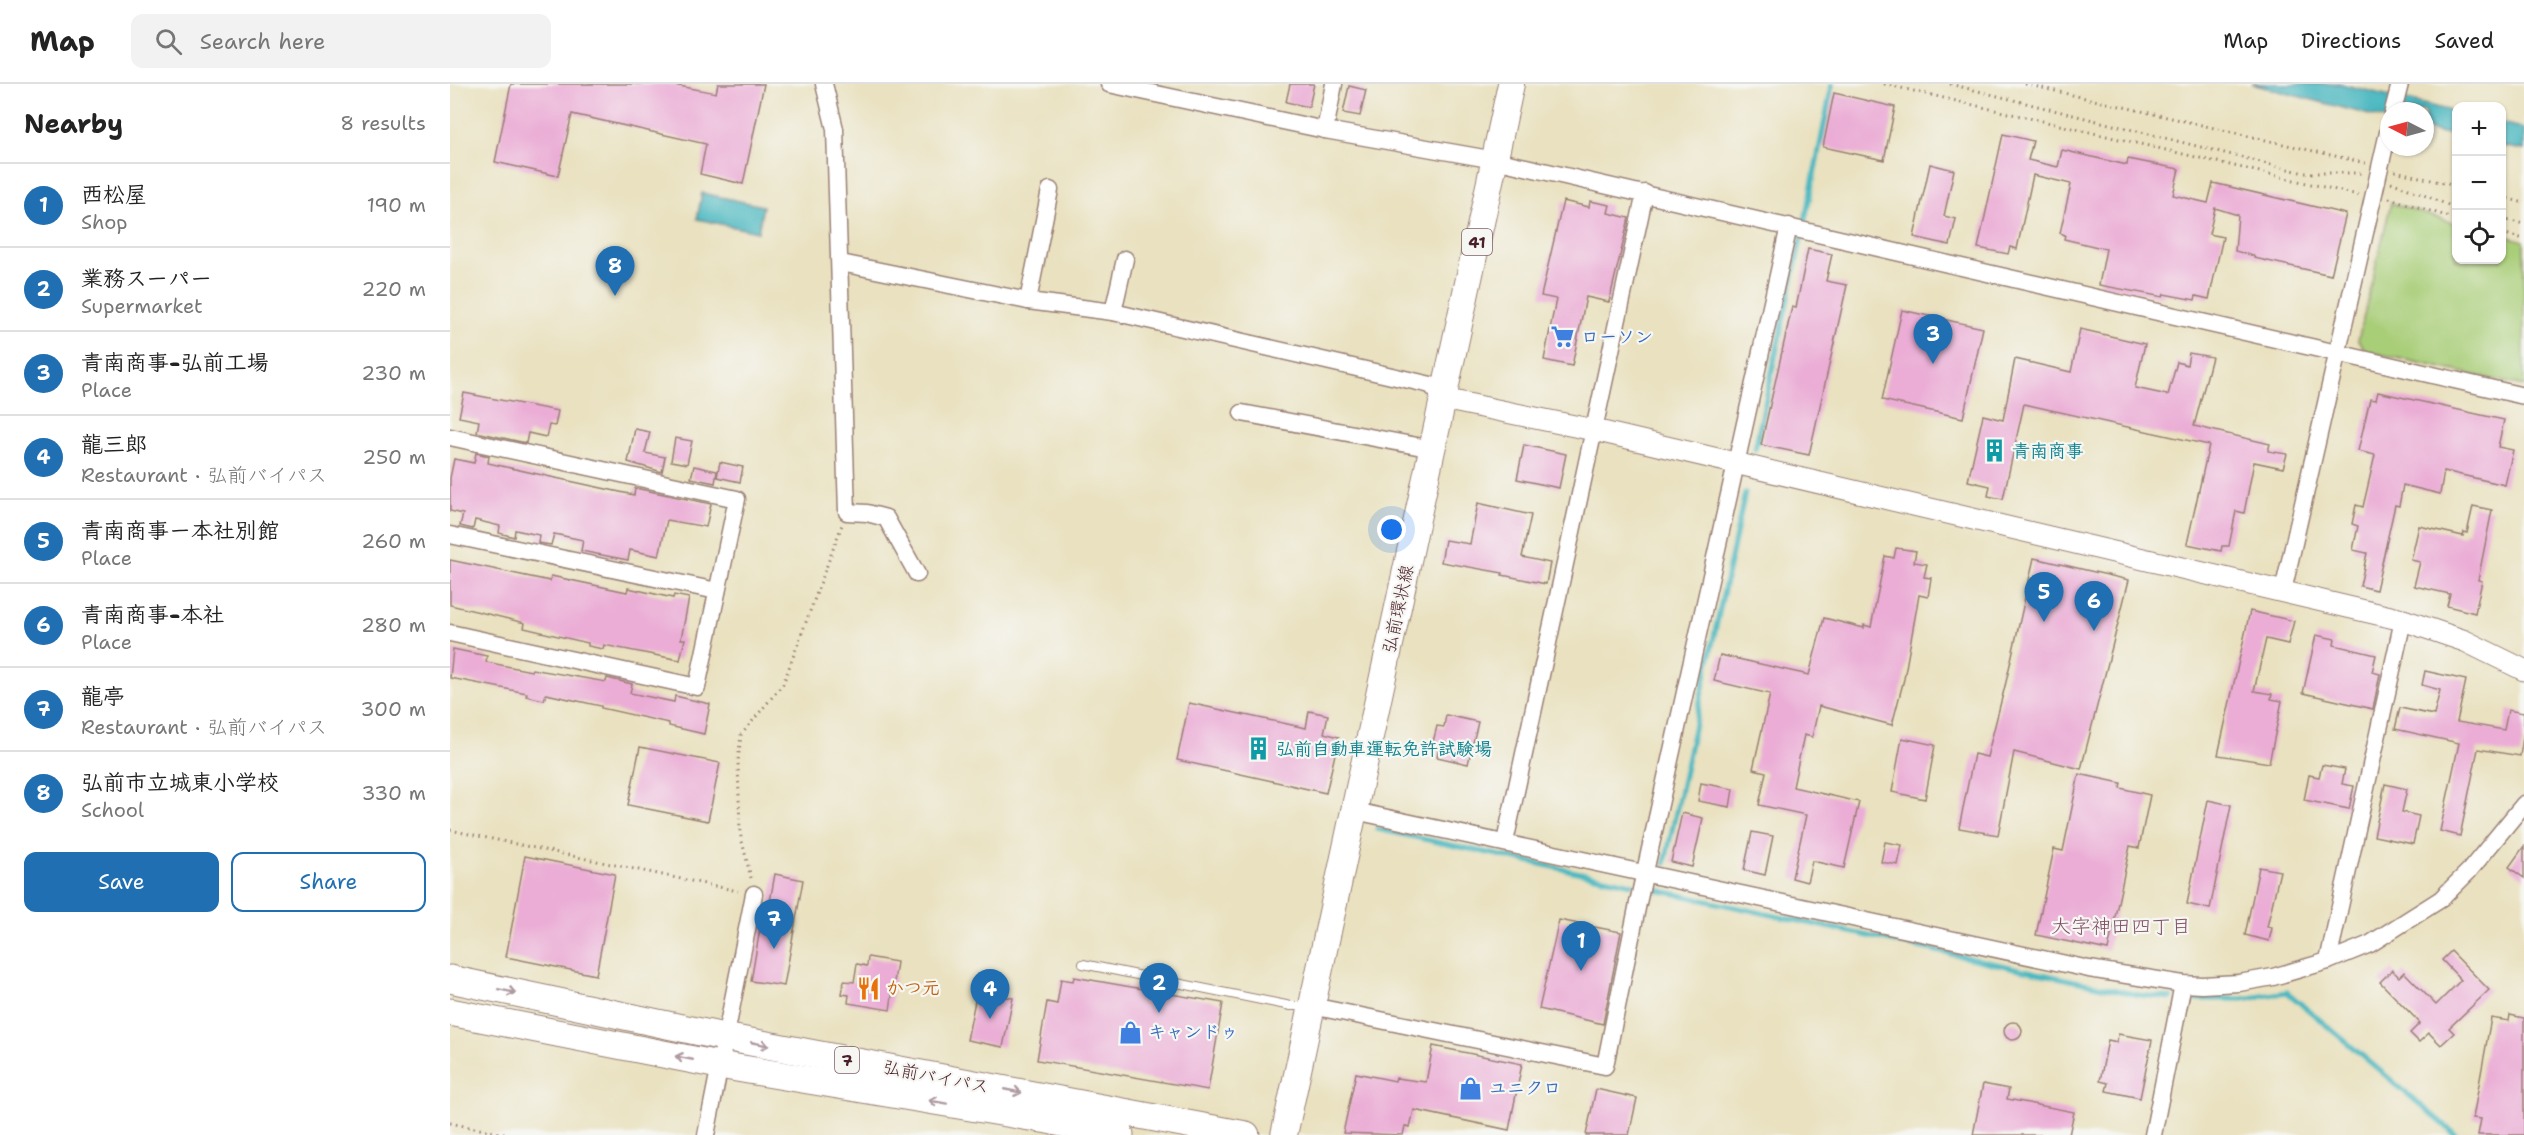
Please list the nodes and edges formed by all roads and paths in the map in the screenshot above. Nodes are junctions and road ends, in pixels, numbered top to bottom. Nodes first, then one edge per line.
1 (824, 84) edge
2 (1109, 84) edge
3 (1334, 84) edge
4 (1511, 84) edge
5 (1884, 84) edge
6 (1950, 84) edge
7 (2025, 84) edge
8 (2400, 84) edge
9 (2395, 102) edge
10 (1325, 130) junction
11 (2380, 153) edge
12 (1495, 160) junction
13 (2375, 167) junction
14 (2390, 181) dead end
15 (2452, 185) edge
16 (1050, 190) dead end
17 (1646, 193) junction
18 (2360, 196) dead end
19 (2387, 197) dead end
20 (2506, 198) edge
21 (2524, 203) edge
22 (2452, 206) edge
23 (2452, 217) edge
24 (2506, 220) edge
25 (2524, 224) edge
26 (1789, 226) junction
27 (2506, 234) edge
28 (2524, 239) edge
29 (1125, 259) dead end
30 (841, 263) junction
31 (1029, 301) junction
32 (1113, 312) junction
33 (2337, 353) junction
34 (2524, 396) edge
35 (1443, 399) junction
36 (1242, 413) dead end
37 (1594, 430) junction
38 (450, 437) edge
39 (1433, 450) junction
40 (1736, 464) junction
41 (847, 512) junction
42 (450, 535) edge
43 (917, 574) dead end
44 (717, 591) junction
45 (2283, 591) junction
46 (2403, 620) junction
47 (450, 633) edge
48 (2524, 670) edge
49 (2524, 804) edge
50 (1354, 811) junction
51 (450, 830) edge
52 (1505, 842) junction
53 (1646, 872) junction
54 (754, 894) junction
55 (2328, 961) junction
56 (1083, 964) dead end
57 (450, 979) edge
58 (2183, 984) junction
59 (1312, 1006) junction
60 (450, 1012) edge
61 (724, 1037) junction
62 (719, 1065) junction
63 (450, 1123) edge
64 (508, 1135) edge
65 (706, 1135) edge
66 (1120, 1135) edge
67 (1246, 1135) edge
68 (1284, 1135) edge
69 (2153, 1135) edge

1 - 30 street
2 - 10 street
3 - 10 street
4 - 12 main road, 弘前環状線 / 41
5 - 18 path
6 - 13 path
7 - 13 path
8 - 9 street
10 - 12 street
11 - 13 street
12 - 17 street
12 - 35 main road, 弘前環状線 / 41
13 - 15 path
13 - 33 street
14 - 22 path
16 - 31 street
17 - 26 street
17 - 37 street
19 - 23 path
20 - 21 path
24 - 25 path
26 - 33 street
26 - 40 street
27 - 28 path
29 - 32 street
30 - 31 street
30 - 41 street
31 - 32 street
32 - 35 street
33 - 34 street
33 - 45 street
35 - 37 street
35 - 39 main road, 弘前環状線 / 41
36 - 39 street
37 - 40 street
37 - 52 street
38 - 44 street
39 - 50 main road, 弘前環状線 / 41
40 - 45 street
40 - 53 street
41 - 43 street
41 - 54 path
42 - 44 street
44 - 47 street
45 - 46 street
46 - 48 street
46 - 55 street
49 - 55 street
50 - 52 street
50 - 59 main road, 弘前環状線 / 41
51 - 54 path
52 - 53 street
53 - 58 street
53 - 59 street
54 - 61 street
55 - 58 street
56 - 59 lane
57 -> 61 highway, 弘前バイパス / 7
58 - 69 street
59 - 68 main road, 弘前環状線 / 41
62 -> 60 highway, 弘前バイパス / 7
61 - 62 street
61 -> 67 highway, 弘前バイパス / 7
62 - 65 street
66 -> 62 highway, 弘前バイパス / 7
63 - 64 path

